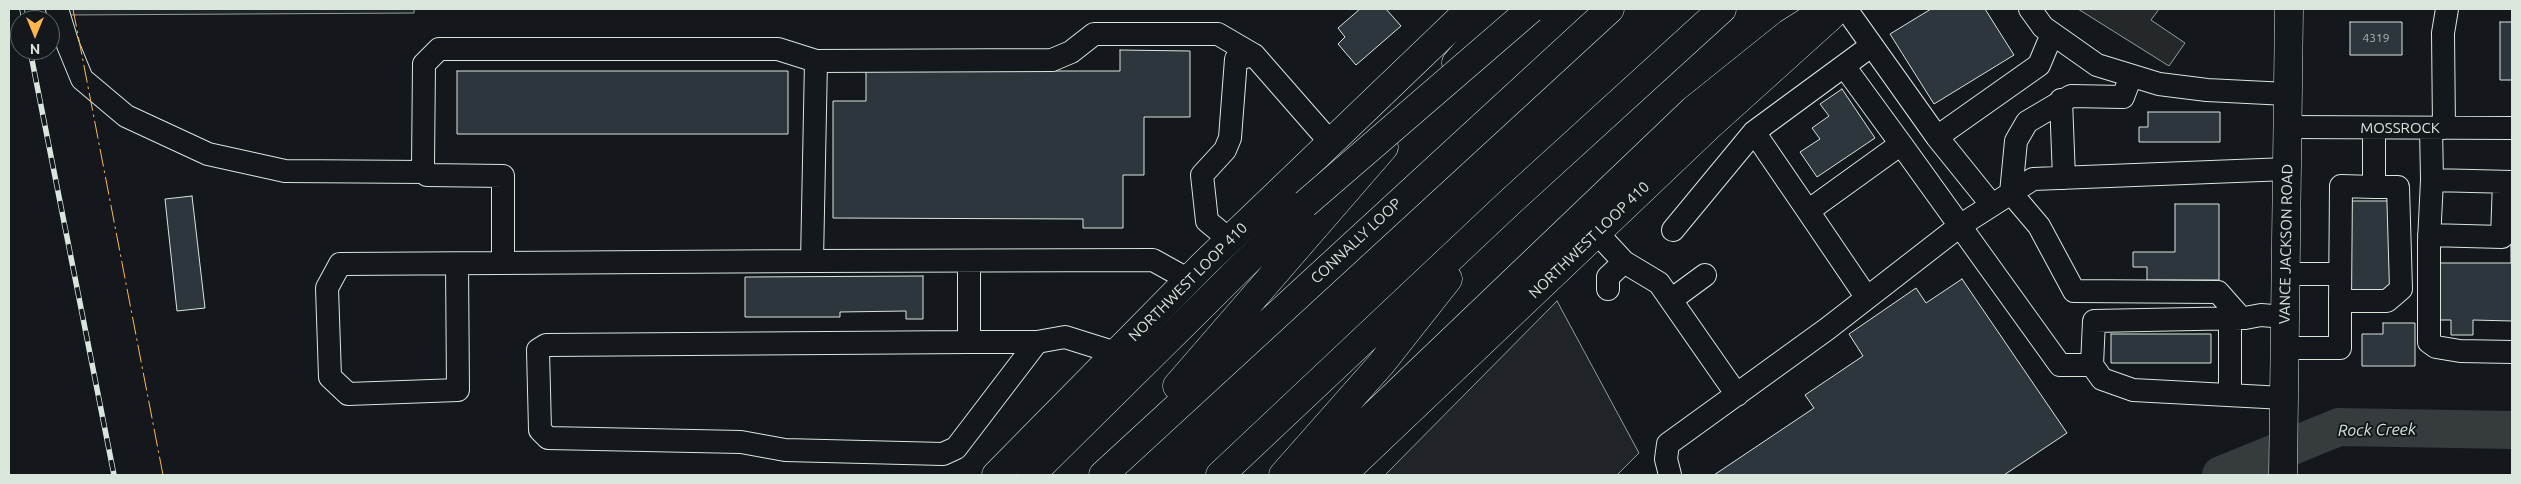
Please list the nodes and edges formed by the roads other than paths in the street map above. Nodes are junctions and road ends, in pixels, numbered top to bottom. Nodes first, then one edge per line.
1 (57, 9) edge
2 (1502, 9) edge
3 (1532, 9) edge
4 (1610, 9) edge
5 (1722, 9) edge
6 (1827, 9) edge
7 (1839, 9) edge
8 (1846, 9) edge
9 (2030, 9) edge
10 (2447, 9) edge
11 (2291, 10) edge
12 (1462, 11) edge
13 (2052, 34) junction
14 (1871, 46) junction
15 (1254, 56) junction
16 (816, 61) junction
17 (1844, 66) junction
18 (2131, 76) junction
19 (2287, 94) junction
20 (2061, 100) junction
21 (2287, 127) junction
22 (2374, 128) junction
23 (2437, 128) junction
24 (2512, 128) edge
25 (1754, 132) junction
26 (1937, 137) junction
27 (1331, 143) junction
28 (1901, 144) junction
29 (2287, 169) junction
30 (426, 172) junction
31 (2064, 178) junction
32 (2432, 180) junction
33 (2508, 182) edge
34 (2374, 187) junction
35 (2011, 192) junction
36 (1510, 202) junction
37 (1991, 204) junction
38 (1808, 211) junction
39 (1961, 225) junction
40 (1673, 230) dead end
41 (1597, 233) junction
42 (2429, 236) junction
43 (1230, 240) junction
44 (812, 261) junction
45 (968, 261) junction
46 (1624, 262) junction
47 (503, 263) junction
48 (457, 264) junction
49 (2286, 274) junction
50 (2340, 274) junction
51 (1705, 275) dead end
52 (1189, 280) junction
53 (1608, 289) dead end
54 (2074, 291) junction
55 (1867, 298) junction
56 (1671, 300) junction
57 (2340, 301) junction
58 (2285, 317) junction
59 (2236, 318) junction
60 (2094, 321) junction
61 (969, 342) junction
62 (1037, 342) junction
63 (2285, 348) junction
64 (2512, 352) edge
65 (1116, 353) junction
66 (2092, 365) junction
67 (2230, 394) junction
68 (1737, 395) junction
69 (2284, 399) junction
70 (996, 475) edge
71 (1031, 475) edge
72 (1102, 475) edge
73 (1220, 475) edge
74 (1283, 475) edge
75 (1311, 475) edge
76 (1342, 475) edge
77 (1670, 475) edge
78 (2284, 475) edge

1 - 30 street
2 - 72 main road
3 - 71 main road, bridge
4 - 72 main road, CONNALLY LOOP
5 - 36 main road
6 - 75 main road
7 - 41 main road, NORTHWEST LOOP 410
8 - 14 street
9 - 13 street
10 - 23 street
11 - 19 main road, VANCE JACKSON ROAD
12 - 27 main road, NORTHWEST LOOP 410
13 - 18 street
13 - 26 street
14 - 17 street
14 - 26 street
15 - 16 street
15 - 27 street
15 - 43 street
16 - 30 street
16 - 44 street
17 - 25 street
17 - 28 street
18 - 19 street
18 - 20 street
19 - 21 main road, VANCE JACKSON ROAD
20 - 31 street
20 - 35 street
21 - 22 street, MOSSROCK
21 - 29 main road, VANCE JACKSON ROAD
22 - 23 street, MOSSROCK
22 - 34 street
23 - 24 street, MOSSROCK
23 - 32 street
25 - 38 street
25 - 40 street
26 - 37 street
27 - 43 main road, NORTHWEST LOOP 410
28 - 38 street
28 - 39 street
29 - 31 street
29 - 49 main road, VANCE JACKSON ROAD
30 - 47 street
31 - 35 street
32 - 33 street
32 - 42 street
33 - 42 street
34 - 50 street
34 - 57 street
35 - 37 street
35 - 54 street
36 - 73 main road
36 - 74 main road
37 - 39 street
38 - 55 street
39 - 55 street
39 - 66 street
41 - 46 street
41 - 76 main road, NORTHWEST LOOP 410
42 - 64 street
43 - 52 main road, NORTHWEST LOOP 410
44 - 45 street
44 - 47 street
45 - 52 street
45 - 61 street
46 - 53 street
46 - 56 street
47 - 48 street
48 - 48 street
49 - 50 street
49 - 58 main road, VANCE JACKSON ROAD
50 - 57 street
51 - 56 street
52 - 65 main road, NORTHWEST LOOP 410
54 - 59 street
54 - 60 street
55 - 68 street
56 - 68 street
57 - 63 street
58 - 59 street
58 - 63 main road, VANCE JACKSON ROAD
59 - 60 street
59 - 67 street
60 - 66 street
61 - 62 street
61 - 62 street
62 - 65 street
63 - 69 main road, VANCE JACKSON ROAD
65 - 70 main road, NORTHWEST LOOP 410
66 - 67 street
67 - 69 street
68 - 77 street
69 - 78 main road, VANCE JACKSON ROAD

